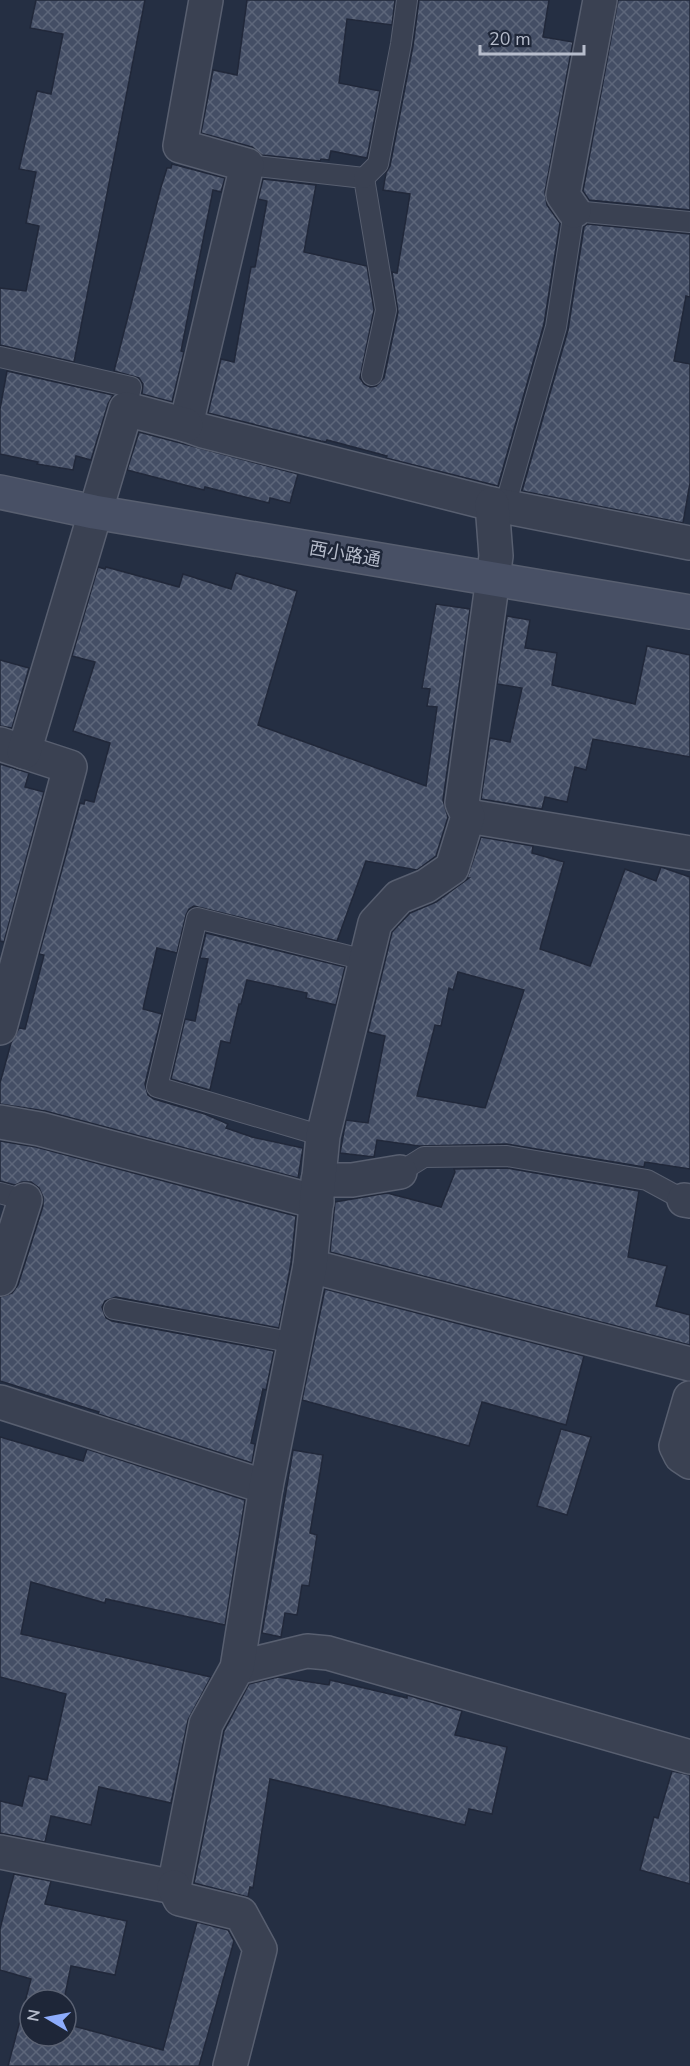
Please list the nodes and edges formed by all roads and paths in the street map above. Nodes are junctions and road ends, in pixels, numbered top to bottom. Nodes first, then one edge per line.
1 (206, 0) edge
2 (407, 0) edge
3 (600, 0) edge
4 (247, 165) junction
5 (364, 178) junction
6 (574, 211) junction
7 (690, 222) edge
8 (0, 357) edge
9 (372, 375) dead end
10 (126, 409) junction
11 (186, 424) junction
12 (0, 492) edge
13 (498, 505) junction
14 (94, 512) junction
15 (690, 543) edge
16 (493, 579) junction
17 (690, 612) edge
18 (12, 748) edge
19 (468, 816) junction
20 (690, 853) edge
21 (365, 960) junction
22 (0, 1028) edge
23 (0, 1122) edge
24 (323, 1136) junction
25 (400, 1172) joint
26 (317, 1191) junction
27 (12, 1197) edge
28 (687, 1200) edge
29 (310, 1266) junction
30 (0, 1279) edge
31 (114, 1309) dead end
32 (295, 1343) junction
33 (690, 1364) edge
34 (690, 1398) edge
35 (0, 1402) edge
36 (690, 1462) edge
37 (266, 1487) junction
38 (237, 1668) junction
39 (690, 1757) edge
40 (0, 1852) edge
41 (174, 1887) junction
42 (230, 2066) edge

1 - 4 street
2 - 5 lane
3 - 6 street
4 - 5 lane
4 - 11 street
5 - 9 lane
6 - 7 lane
6 - 13 lane
8 - 10 lane
10 - 11 street
10 - 14 street
11 - 13 street
12 - 14 street, 西小路通
13 - 15 street
13 - 16 street
14 - 16 street, 西小路通
14 - 18 street
16 - 17 street, 西小路通
16 - 19 street
18 - 22 street
19 - 20 street
19 - 21 street
21 - 24 street
21 - 24 lane
23 - 26 street
24 - 26 street
25 - 26 street
25 - 28 lane
26 - 29 street
27 - 30 street
29 - 32 street
29 - 33 street
31 - 32 lane
32 - 37 street
34 - 36 street
35 - 37 street
37 - 38 street
38 - 39 street
38 - 41 street
40 - 41 street
41 - 42 street

